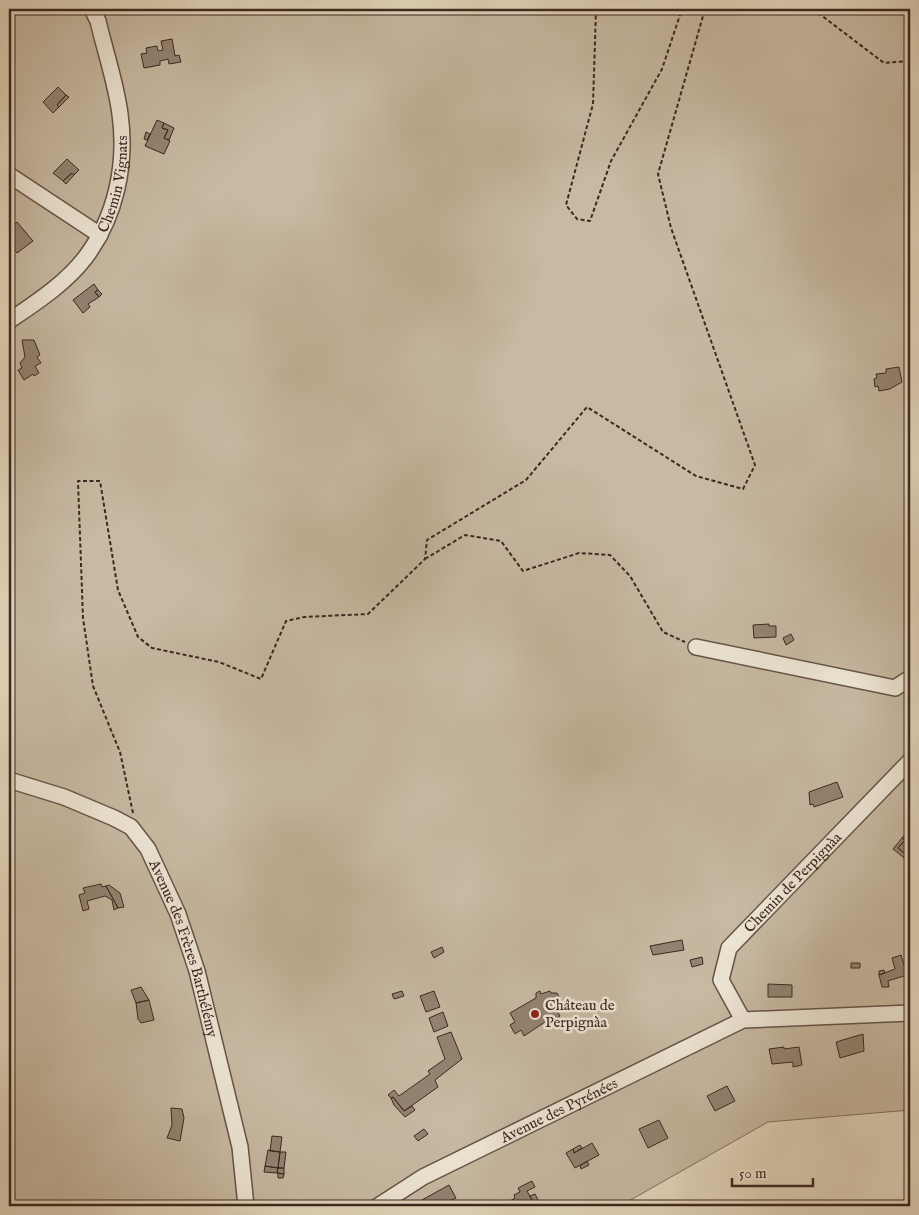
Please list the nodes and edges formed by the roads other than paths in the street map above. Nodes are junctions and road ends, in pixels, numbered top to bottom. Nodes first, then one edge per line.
1 (92, 9) edge
2 (9, 175) edge
3 (100, 235) junction
4 (9, 321) edge
5 (696, 647) road end
6 (910, 678) edge
7 (910, 760) edge
8 (9, 780) edge
9 (910, 1014) edge
10 (743, 1020) junction
11 (246, 1206) edge
12 (378, 1206) edge

1 - 3 street, Chemin Vignats
2 - 3 street
3 - 4 street, Chemin Vignats
5 - 6 street
7 - 10 street, Chemin de Perpignàa
8 - 11 street, Avenue des Frères Barthélémy
9 - 10 street
10 - 12 street, Avenue des Pyrénées

